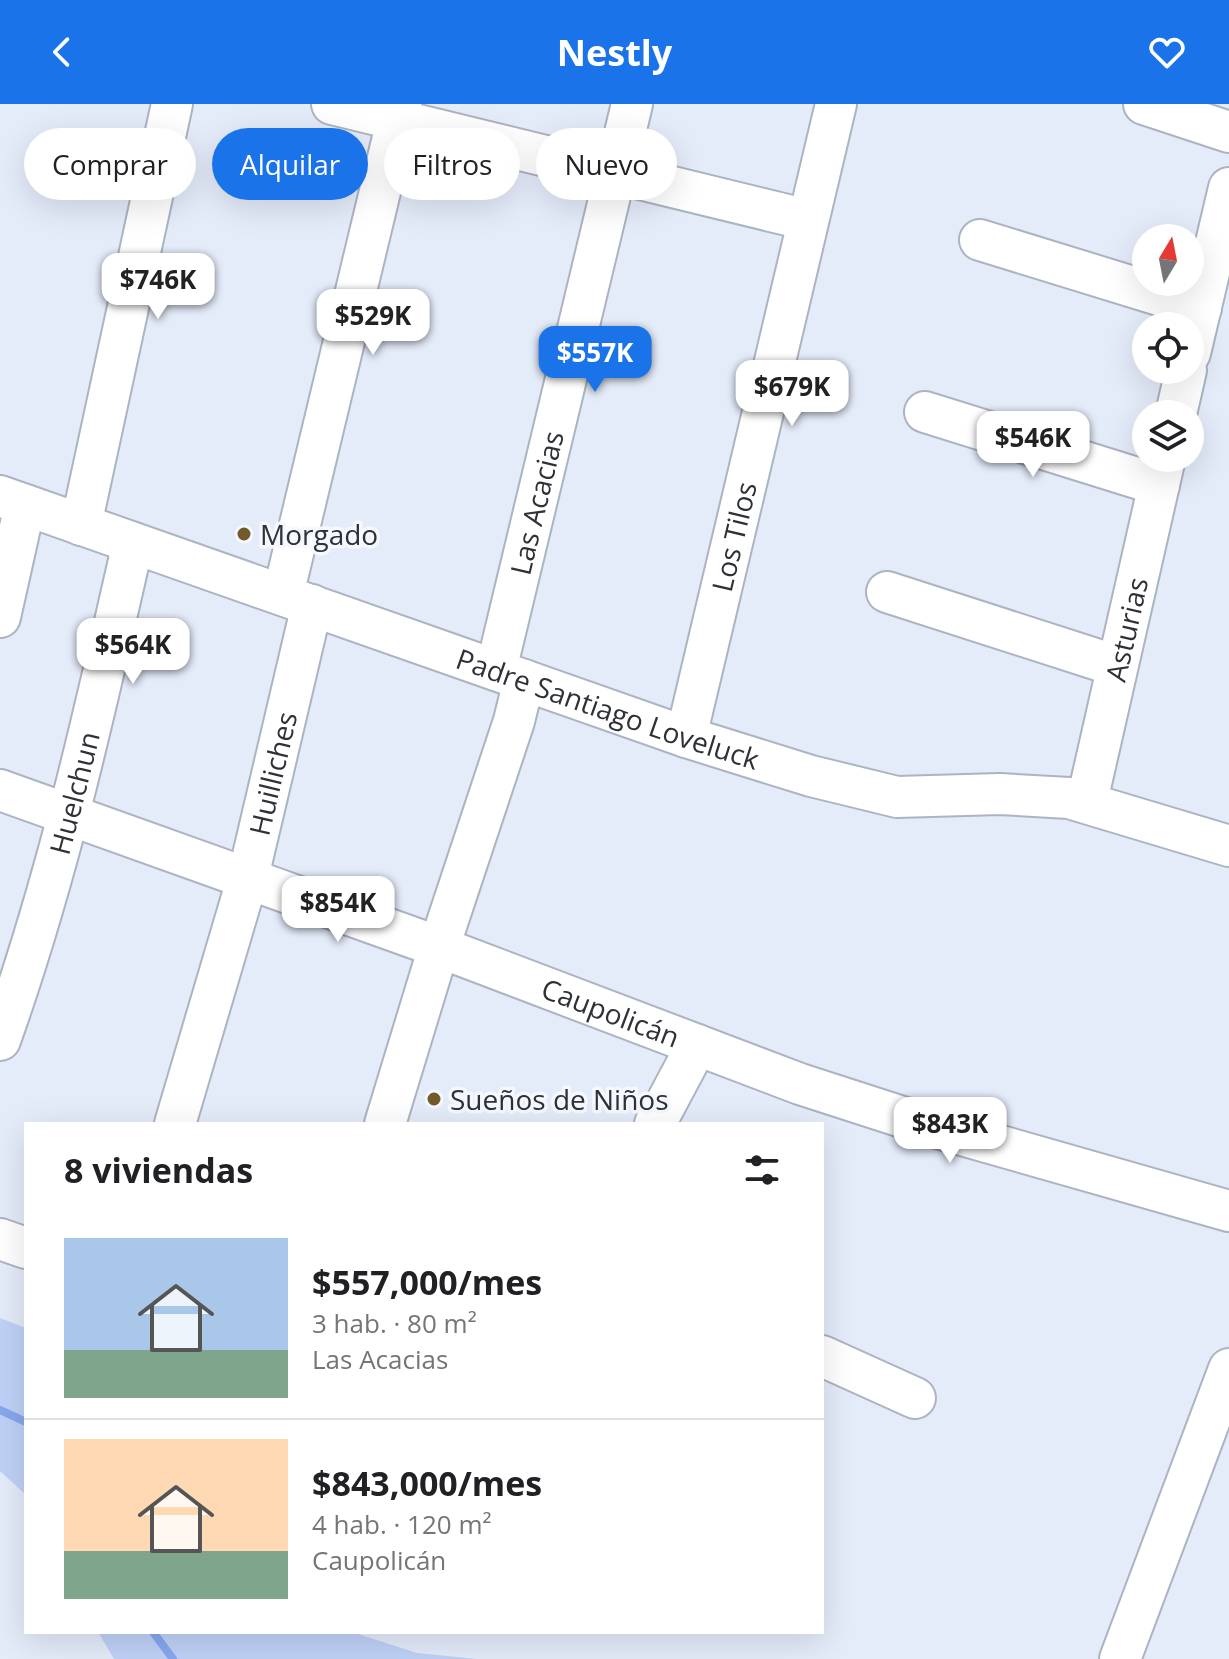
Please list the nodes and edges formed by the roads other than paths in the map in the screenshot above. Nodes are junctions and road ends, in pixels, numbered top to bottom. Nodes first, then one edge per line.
1 (172, 104) edge
2 (332, 104) edge
3 (632, 104) edge
4 (836, 104) edge
5 (1144, 104) edge
6 (399, 112) edge
7 (626, 128) edge
8 (1229, 132) edge
9 (536, 151) edge
10 (1229, 188) edge
11 (677, 189) edge
12 (610, 200) edge
13 (808, 220) junction
14 (980, 240) dead end
15 (1201, 308) junction
16 (1200, 312) edge
17 (925, 412) dead end
18 (1132, 464) edge
19 (1162, 472) edge
20 (12, 500) edge
21 (81, 525) junction
22 (133, 543) junction
23 (887, 592) dead end
24 (297, 600) junction
25 (0, 617) edge
26 (1117, 666) junction
27 (510, 675) junction
28 (686, 737) junction
29 (0, 790) edge
30 (1087, 801) junction
31 (70, 816) junction
32 (1229, 846) edge
33 (248, 877) junction
34 (16, 947) edge
35 (439, 947) junction
36 (0, 1040) edge
37 (697, 1045) junction
38 (176, 1122) edge
39 (386, 1122) edge
40 (656, 1122) edge
41 (1229, 1211) edge
42 (0, 1239) edge
43 (24, 1247) edge
44 (824, 1357) edge
45 (1229, 1369) edge
46 (915, 1398) dead end
47 (1120, 1659) edge

1 - 21 street
2 - 6 street
3 - 7 street, Las Acacias
4 - 13 street, Los Tilos
5 - 8 street
6 - 9 street
6 - 24 street, Huilliches
10 - 15 street
11 - 13 street
12 - 27 street, Las Acacias
13 - 28 street, Los Tilos
14 - 15 street
15 - 16 street
17 - 18 street
19 - 26 street, Asturias
20 - 21 street, Padre Santiago Loveluck
20 - 25 street
21 - 22 street, Padre Santiago Loveluck
22 - 24 street, Padre Santiago Loveluck
22 - 31 street, Huelchun
23 - 26 street
24 - 27 street, Padre Santiago Loveluck
24 - 33 street, Huilliches
26 - 30 street, Asturias
27 - 28 street, Padre Santiago Loveluck
27 - 35 street, Las Acacias
28 - 30 street, Padre Santiago Loveluck
29 - 31 street, Caupolicán
30 - 32 street, Padre Santiago Loveluck
31 - 33 street, Caupolicán
31 - 34 street, Huelchun
33 - 35 street, Caupolicán
33 - 38 street, Huilliches
34 - 36 street, Huelchun
35 - 37 street, Caupolicán
35 - 39 street, Las Acacias
37 - 40 street
37 - 41 street, Caupolicán
42 - 43 street
44 - 46 street
45 - 47 street

